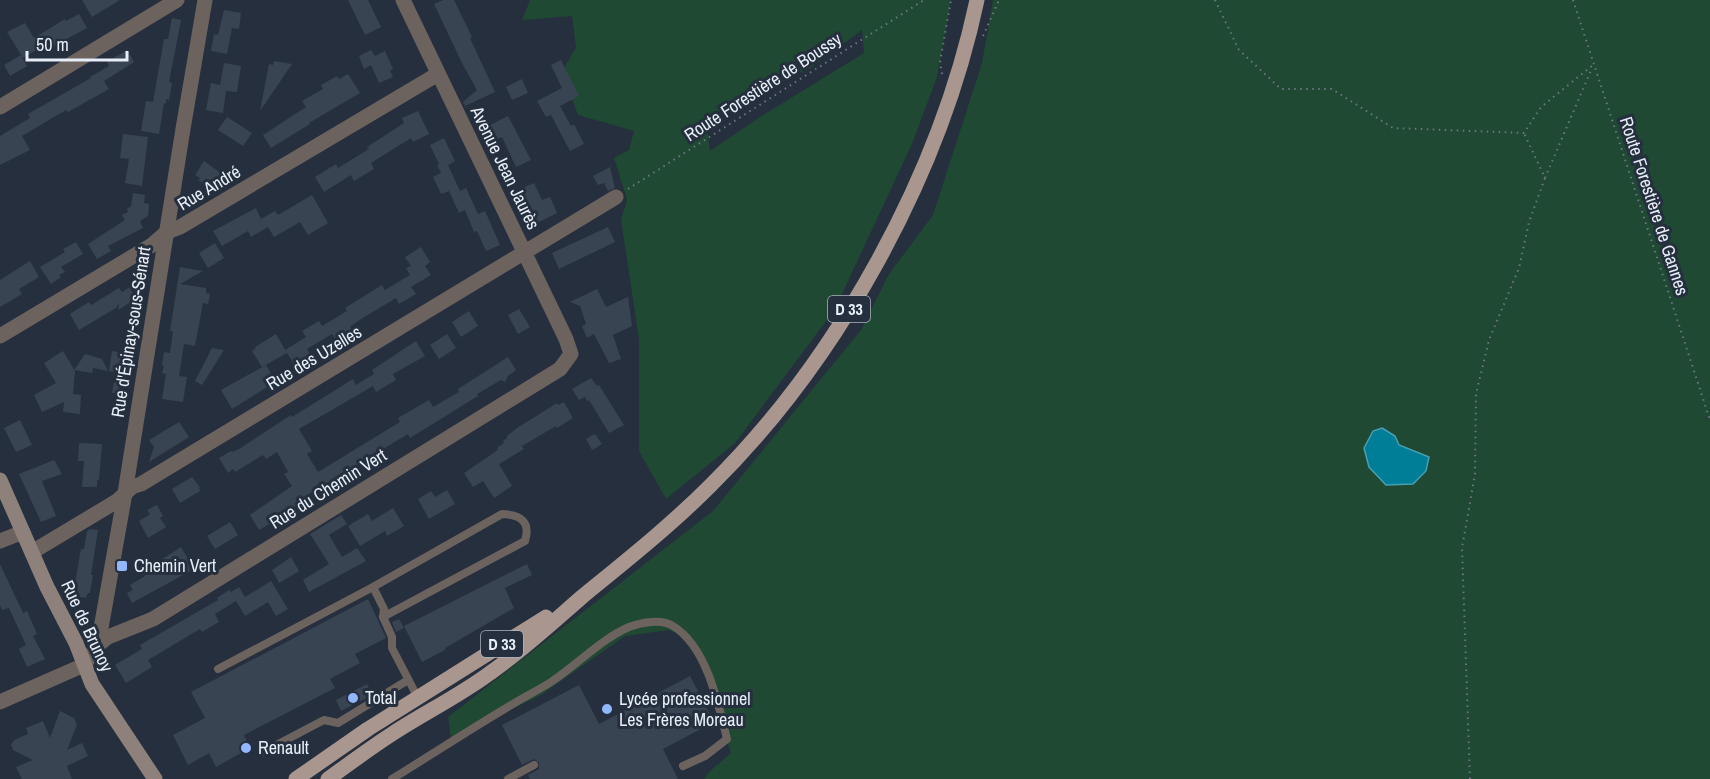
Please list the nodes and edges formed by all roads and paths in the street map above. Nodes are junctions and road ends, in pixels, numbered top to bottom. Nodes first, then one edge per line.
1 (177, 0) edge
2 (205, 0) edge
3 (403, 0) edge
4 (924, 0) edge
5 (951, 0) edge
6 (977, 0) edge
7 (1215, 0) edge
8 (1573, 0) edge
9 (1593, 65) junction
10 (941, 73) dead end
11 (438, 74) junction
12 (0, 107) edge
13 (1524, 133) junction
14 (1545, 178) junction
15 (616, 197) joint
16 (167, 232) junction
17 (525, 254) junction
18 (0, 336) edge
19 (571, 354) joint
20 (1710, 420) edge
21 (0, 480) edge
22 (125, 493) junction
23 (23, 532) junction
24 (0, 542) edge
25 (32, 552) junction
26 (373, 588) junction
27 (587, 593) junction
28 (383, 617) junction
29 (98, 645) junction
30 (84, 665) junction
31 (218, 669) dead end
32 (408, 680) junction
33 (418, 698) junction
34 (0, 702) edge
35 (263, 752) dead end
36 (534, 765) dead end
37 (683, 766) dead end
38 (155, 779) edge
39 (296, 779) edge
40 (328, 779) edge
41 (392, 779) edge
42 (508, 779) edge
43 (1470, 779) edge

1 - 12 street
2 - 16 street, Rue d'Épinay-sous-Sénart
3 - 11 street, Avenue Jean Jaurès
4 - 15 path, Route Forestière de Boussy
5 - 10 path
6 - 27 main road, D 33
7 - 13 path
8 - 9 path, Route Forestière de Gannes
9 - 13 path
9 - 14 path
9 - 20 path, Route Forestière de Gannes
11 - 16 street, Rue André
11 - 17 street, Avenue Jean Jaurès
13 - 14 path
14 - 43 path
15 - 17 street, Rue des Uzelles
16 - 18 street, Rue André
16 - 22 street, Rue d'Épinay-sous-Sénart
17 - 19 street, Avenue Jean Jaurès
17 - 22 street, Rue des Uzelles
19 - 29 street, Rue du Chemin Vert
21 - 23 street, Rue de Brunoy
22 - 25 street, Rue des Uzelles
22 - 29 street, Rue d'Épinay-sous-Sénart
23 - 24 street
23 - 25 street, Rue de Brunoy
25 - 30 street, Rue de Brunoy
26 - 28 lane
26 - 28 lane
26 - 31 lane
27 - 33 main road, D 33
27 - 40 main road, D 33
28 - 32 lane
29 - 30 street, Rue d'Épinay-sous-Sénart
30 - 34 street
30 - 38 street, Rue de Brunoy
32 - 33 lane
32 - 35 lane
33 - 39 main road, D 33
36 - 42 lane
37 - 41 lane

